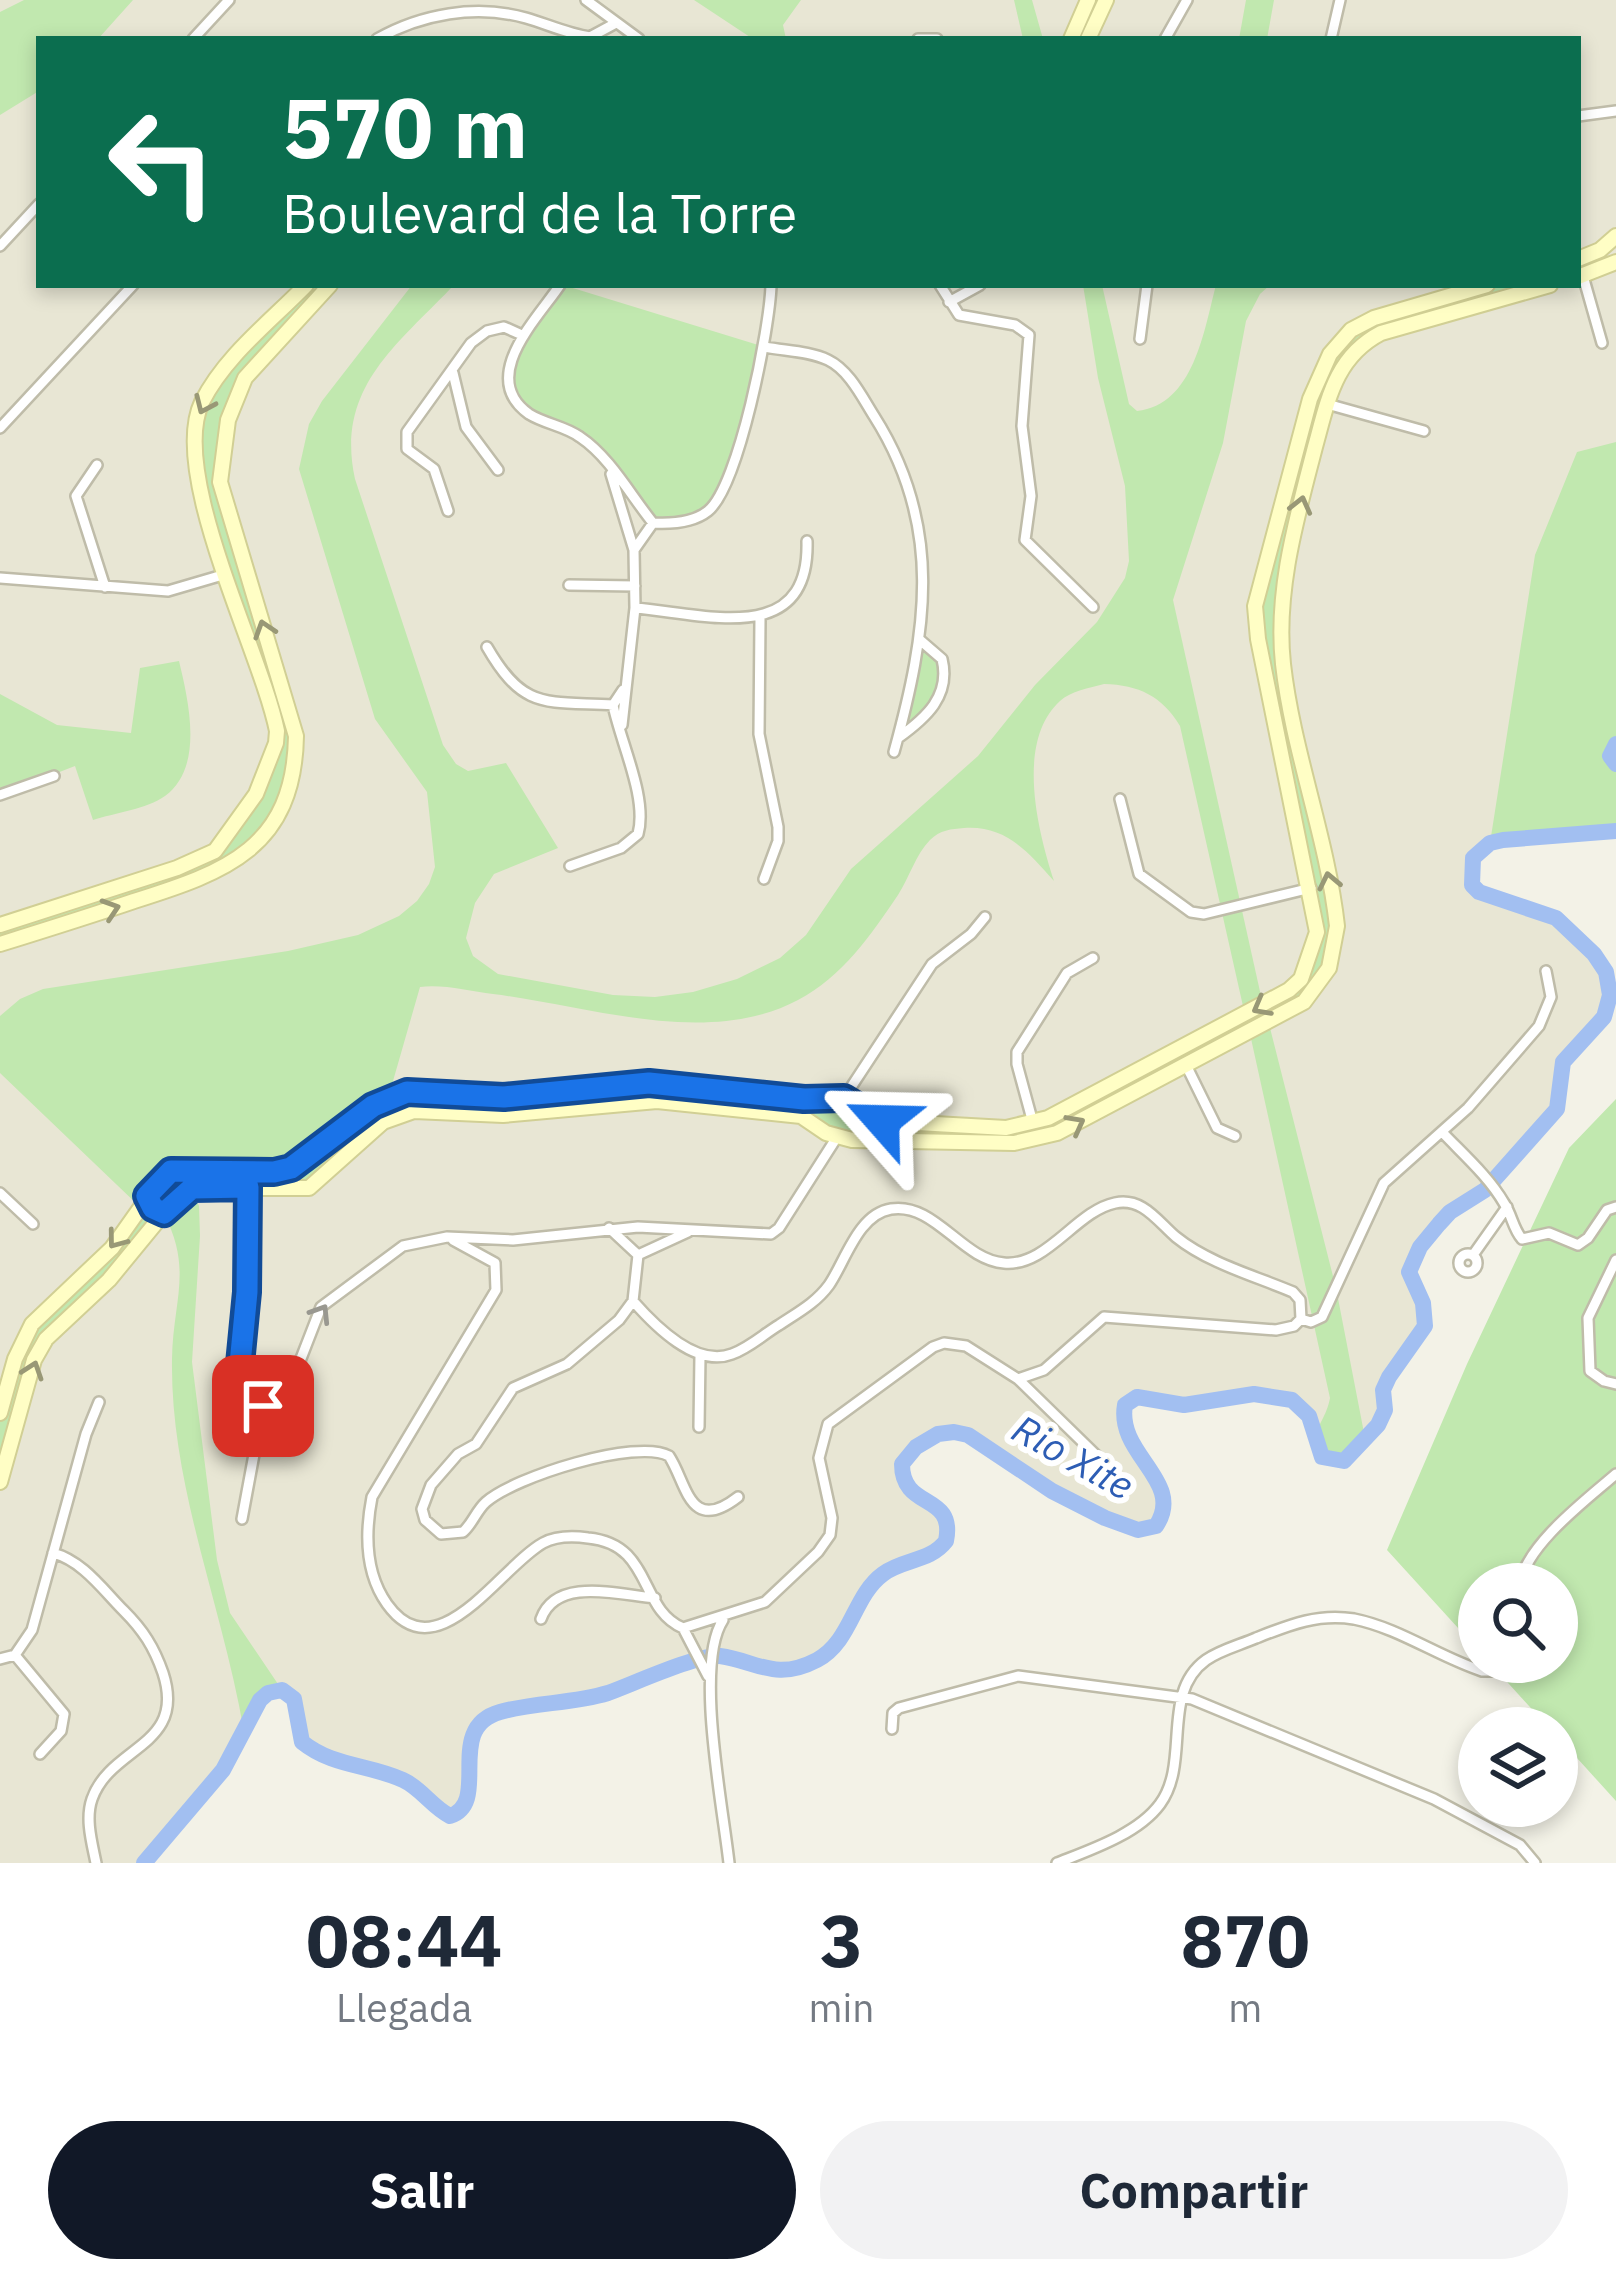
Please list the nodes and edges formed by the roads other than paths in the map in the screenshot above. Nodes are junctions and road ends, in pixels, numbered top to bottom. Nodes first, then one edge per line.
1 (229, 0) edge
2 (586, 0) edge
3 (1088, 0) edge
4 (1106, 0) edge
5 (1187, 0) edge
6 (1340, 0) edge
7 (616, 23) junction
8 (196, 36) edge
9 (383, 36) edge
10 (586, 36) edge
11 (592, 36) edge
12 (636, 36) edge
13 (1072, 36) edge
14 (1089, 36) edge
15 (1167, 36) edge
16 (1332, 36) edge
17 (1616, 111) edge
18 (1581, 116) edge
19 (36, 207) edge
20 (1616, 236) edge
21 (0, 246) edge
22 (1581, 258) edge
23 (1616, 262) edge
24 (1581, 276) edge
25 (130, 288) edge
26 (303, 288) edge
27 (327, 288) edge
28 (558, 288) edge
29 (771, 288) edge
30 (942, 288) edge
31 (975, 288) edge
32 (1147, 288) edge
33 (1477, 288) edge
34 (1540, 288) edge
35 (949, 302) junction
36 (522, 334) junction
37 (1140, 339) dead end
38 (1602, 343) dead end
39 (765, 347) junction
40 (229, 363) junction
41 (453, 373) junction
42 (245, 378) junction
43 (1327, 404) junction
44 (0, 428) edge
45 (1424, 431) dead end
46 (97, 465) dead end
47 (609, 467) junction
48 (222, 468) junction
49 (497, 470) dead end
50 (197, 471) junction
51 (448, 511) dead end
52 (653, 523) junction
53 (807, 541) dead end
54 (634, 550) junction
55 (226, 574) junction
56 (0, 578) edge
57 (1262, 579) junction
58 (1286, 579) junction
59 (569, 584) dead end
60 (635, 586) junction
61 (105, 587) junction
62 (1093, 607) dead end
63 (635, 608) junction
64 (760, 619) junction
65 (920, 640) junction
66 (488, 647) dead end
67 (1283, 663) junction
68 (1264, 667) junction
69 (623, 690) junction
70 (613, 705) junction
71 (621, 727) junction
72 (898, 738) junction
73 (276, 743) junction
74 (894, 752) dead end
75 (295, 756) junction
76 (54, 776) dead end
77 (0, 795) edge
78 (1120, 799) dead end
79 (229, 836) junction
80 (249, 850) junction
81 (570, 866) dead end
82 (764, 879) dead end
83 (1311, 888) junction
84 (985, 917) dead end
85 (0, 925) edge
86 (0, 944) edge
87 (1093, 958) dead end
88 (1546, 971) dead end
89 (1186, 1065) junction
90 (844, 1098) junction
91 (804, 1099) junction
92 (801, 1116) junction
93 (882, 1121) junction
94 (1033, 1123) junction
95 (1443, 1133) junction
96 (1234, 1136) dead end
97 (837, 1137) junction
98 (876, 1140) junction
99 (248, 1187) junction
100 (0, 1193) edge
101 (147, 1196) junction
102 (1507, 1207) junction
103 (1616, 1207) edge
104 (164, 1213) junction
105 (33, 1224) dead end
106 (609, 1228) junction
107 (691, 1231) junction
108 (447, 1238) junction
109 (513, 1240) junction
110 (638, 1255) junction
111 (1473, 1255) dead end
112 (1616, 1260) edge
113 (496, 1263) junction
114 (633, 1301) junction
115 (1301, 1319) junction
116 (619, 1320) junction
117 (651, 1322) junction
118 (700, 1354) junction
119 (1044, 1370) junction
120 (1018, 1378) junction
121 (1616, 1384) edge
122 (1040, 1397) junction
123 (99, 1402) dead end
124 (263, 1406) junction
125 (0, 1413) edge
126 (699, 1427) dead end
127 (1100, 1459) dead end
128 (1616, 1474) edge
129 (0, 1482) edge
130 (738, 1497) dead end
131 (242, 1520) dead end
132 (53, 1553) junction
133 (1526, 1563) edge
134 (655, 1598) junction
135 (726, 1617) junction
136 (541, 1619) dead end
137 (682, 1628) junction
138 (15, 1655) junction
139 (705, 1656) junction
140 (0, 1659) edge
141 (1458, 1661) edge
142 (1181, 1697) junction
143 (892, 1729) dead end
144 (40, 1754) dead end
145 (96, 1863) edge
146 (729, 1863) edge
147 (1057, 1863) edge
148 (1535, 1863) edge

1 - 8 street
2 - 7 street
3 - 13 street
4 - 14 street
5 - 15 street
6 - 16 street
7 - 11 street
7 - 12 street
9 - 10 street
17 - 18 street
19 - 21 street
20 - 22 street
23 - 24 street
24 - 38 street
25 - 44 street
26 - 40 street
27 - 42 street
28 - 36 street
29 - 39 street
30 - 35 street
31 - 35 street
32 - 37 street
33 - 57 street
34 - 43 street
35 - 62 street
36 - 41 street
36 - 47 street
39 - 52 street
39 - 65 street
40 - 42 street
40 -> 50 street
41 - 49 street
41 - 51 street
42 - 48 street
43 - 45 street
58 -> 43 street
46 - 61 street
47 - 52 street
47 - 54 street
48 - 50 street
75 -> 48 street
50 - 55 street
52 - 54 street
53 - 64 street
54 - 60 street
55 - 61 street
55 - 73 street
56 - 61 street
57 - 58 street
57 - 68 street
58 - 67 street
59 - 60 street
60 - 63 street
63 - 64 street
63 - 69 street
64 - 82 street
65 - 72 street
65 - 72 street
66 - 70 street
67 - 68 street
89 -> 67 street
68 - 83 street
69 - 70 street
69 - 71 street
70 - 71 street
71 - 81 street
72 - 74 street
73 - 75 street
73 - 79 street
75 - 80 street
76 - 77 street
78 - 83 street
79 - 80 street
79 - 85 street
86 -> 80 street
83 -> 94 street
84 - 90 street
87 - 94 street
88 - 95 street
89 - 96 street
98 -> 89 street
90 - 91 street
90 - 93 street
91 - 92 street
91 - 101 street
92 - 97 street
92 - 99 street
93 - 94 street
93 - 98 street
95 - 102 street
95 - 115 street
97 - 98 street
97 - 107 street
99 - 104 street
99 - 124 street
100 - 105 street
101 - 104 street
101 -> 125 street
102 - 103 street
102 - 111 street
129 -> 104 street
106 - 107 street
106 - 109 street
106 - 110 street
107 - 110 street
108 - 109 street
108 - 113 street
124 -> 108 street
109 - 113 street
110 - 114 street
112 - 121 street
113 - 134 street
114 - 116 street
114 - 117 street
115 - 118 street
115 - 119 street
116 - 117 street
116 - 130 street
117 - 118 street
118 - 126 street
119 - 120 street
119 - 122 street
120 - 122 street
120 - 135 street
122 - 127 street
123 - 132 street
124 - 131 street
128 - 133 street
132 - 138 street
132 - 145 street
134 - 136 street
134 - 137 street
135 - 137 street
135 - 139 street
137 - 139 street
138 - 140 street
138 - 144 street
139 - 146 street
141 - 142 street
142 - 143 street
142 - 147 street
142 - 148 street

